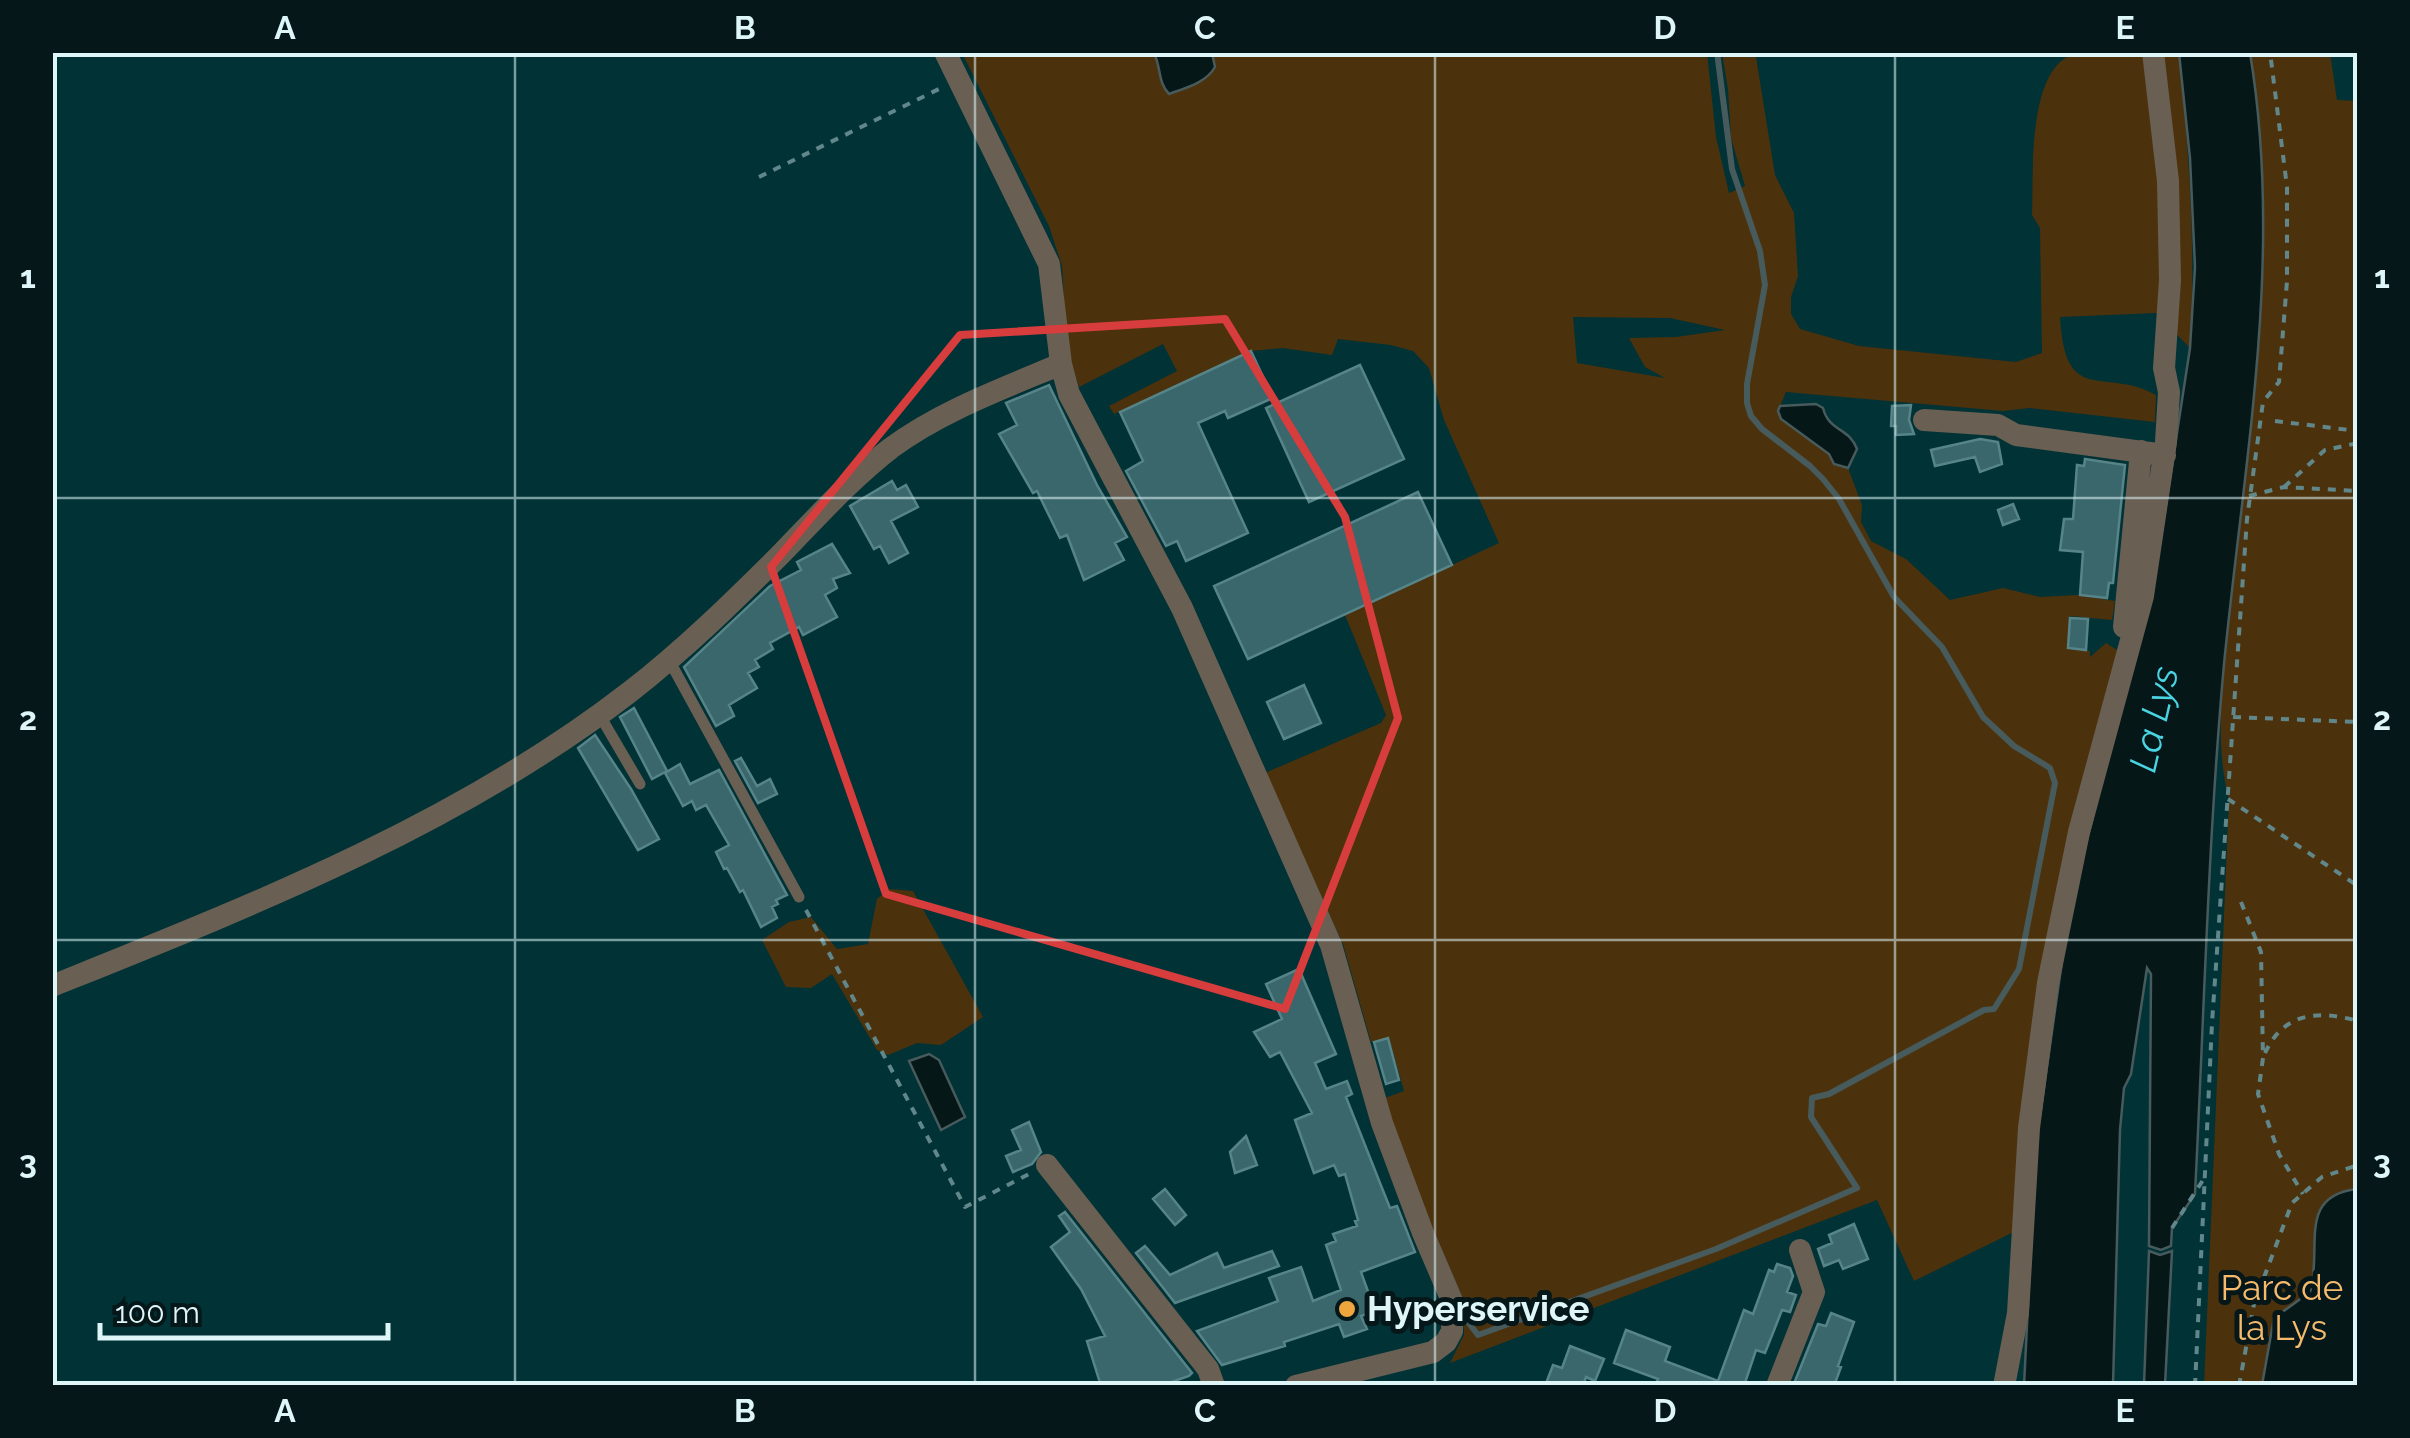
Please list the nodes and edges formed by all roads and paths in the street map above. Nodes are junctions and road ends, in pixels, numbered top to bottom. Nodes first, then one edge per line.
1 (945, 52) edge
2 (2153, 52) edge
3 (2270, 52) edge
4 (956, 74) junction
5 (759, 178) dead end
6 (1060, 364) junction
7 (1924, 420) dead end
8 (2276, 421) dead end
9 (2358, 432) edge
10 (2358, 442) edge
11 (2141, 451) junction
12 (2164, 455) junction
13 (2284, 486) junction
14 (2358, 491) edge
15 (2250, 496) junction
16 (2129, 652) junction
17 (668, 660) junction
18 (599, 714) junction
19 (2233, 717) junction
20 (2358, 722) edge
21 (640, 784) dead end
22 (2358, 790) edge
23 (2228, 799) junction
24 (2356, 885) edge
25 (799, 898) joint
26 (2240, 902) dead end
27 (52, 986) edge
28 (2358, 1021) edge
29 (2263, 1058) junction
30 (1047, 1164) joint
31 (2358, 1165) edge
32 (2207, 1174) junction
33 (2304, 1194) junction
34 (2172, 1228) dead end
35 (1800, 1250) dead end
36 (1214, 1386) edge
37 (1296, 1386) edge
38 (1776, 1386) edge
39 (2004, 1386) edge
40 (2195, 1386) edge
41 (2240, 1386) edge

1 - 4 street
2 - 12 street
3 - 15 path
4 - 5 path
4 - 6 street
6 - 17 street
6 - 37 street
7 - 11 street
8 - 9 path
10 - 13 path
11 - 12 street
11 - 16 street
12 - 16 street
13 - 14 path
13 - 15 path
15 - 19 path
16 - 39 street
17 - 18 street
17 - 25 lane
18 - 21 lane
18 - 27 street
19 - 20 path
19 - 23 path
22 - 24 path
23 - 24 path
23 - 32 path
25 - 30 path
26 - 29 path
28 - 29 path
29 - 33 path
30 - 36 street
31 - 33 path
32 - 34 path
32 - 40 path
33 - 41 path
35 - 38 street

